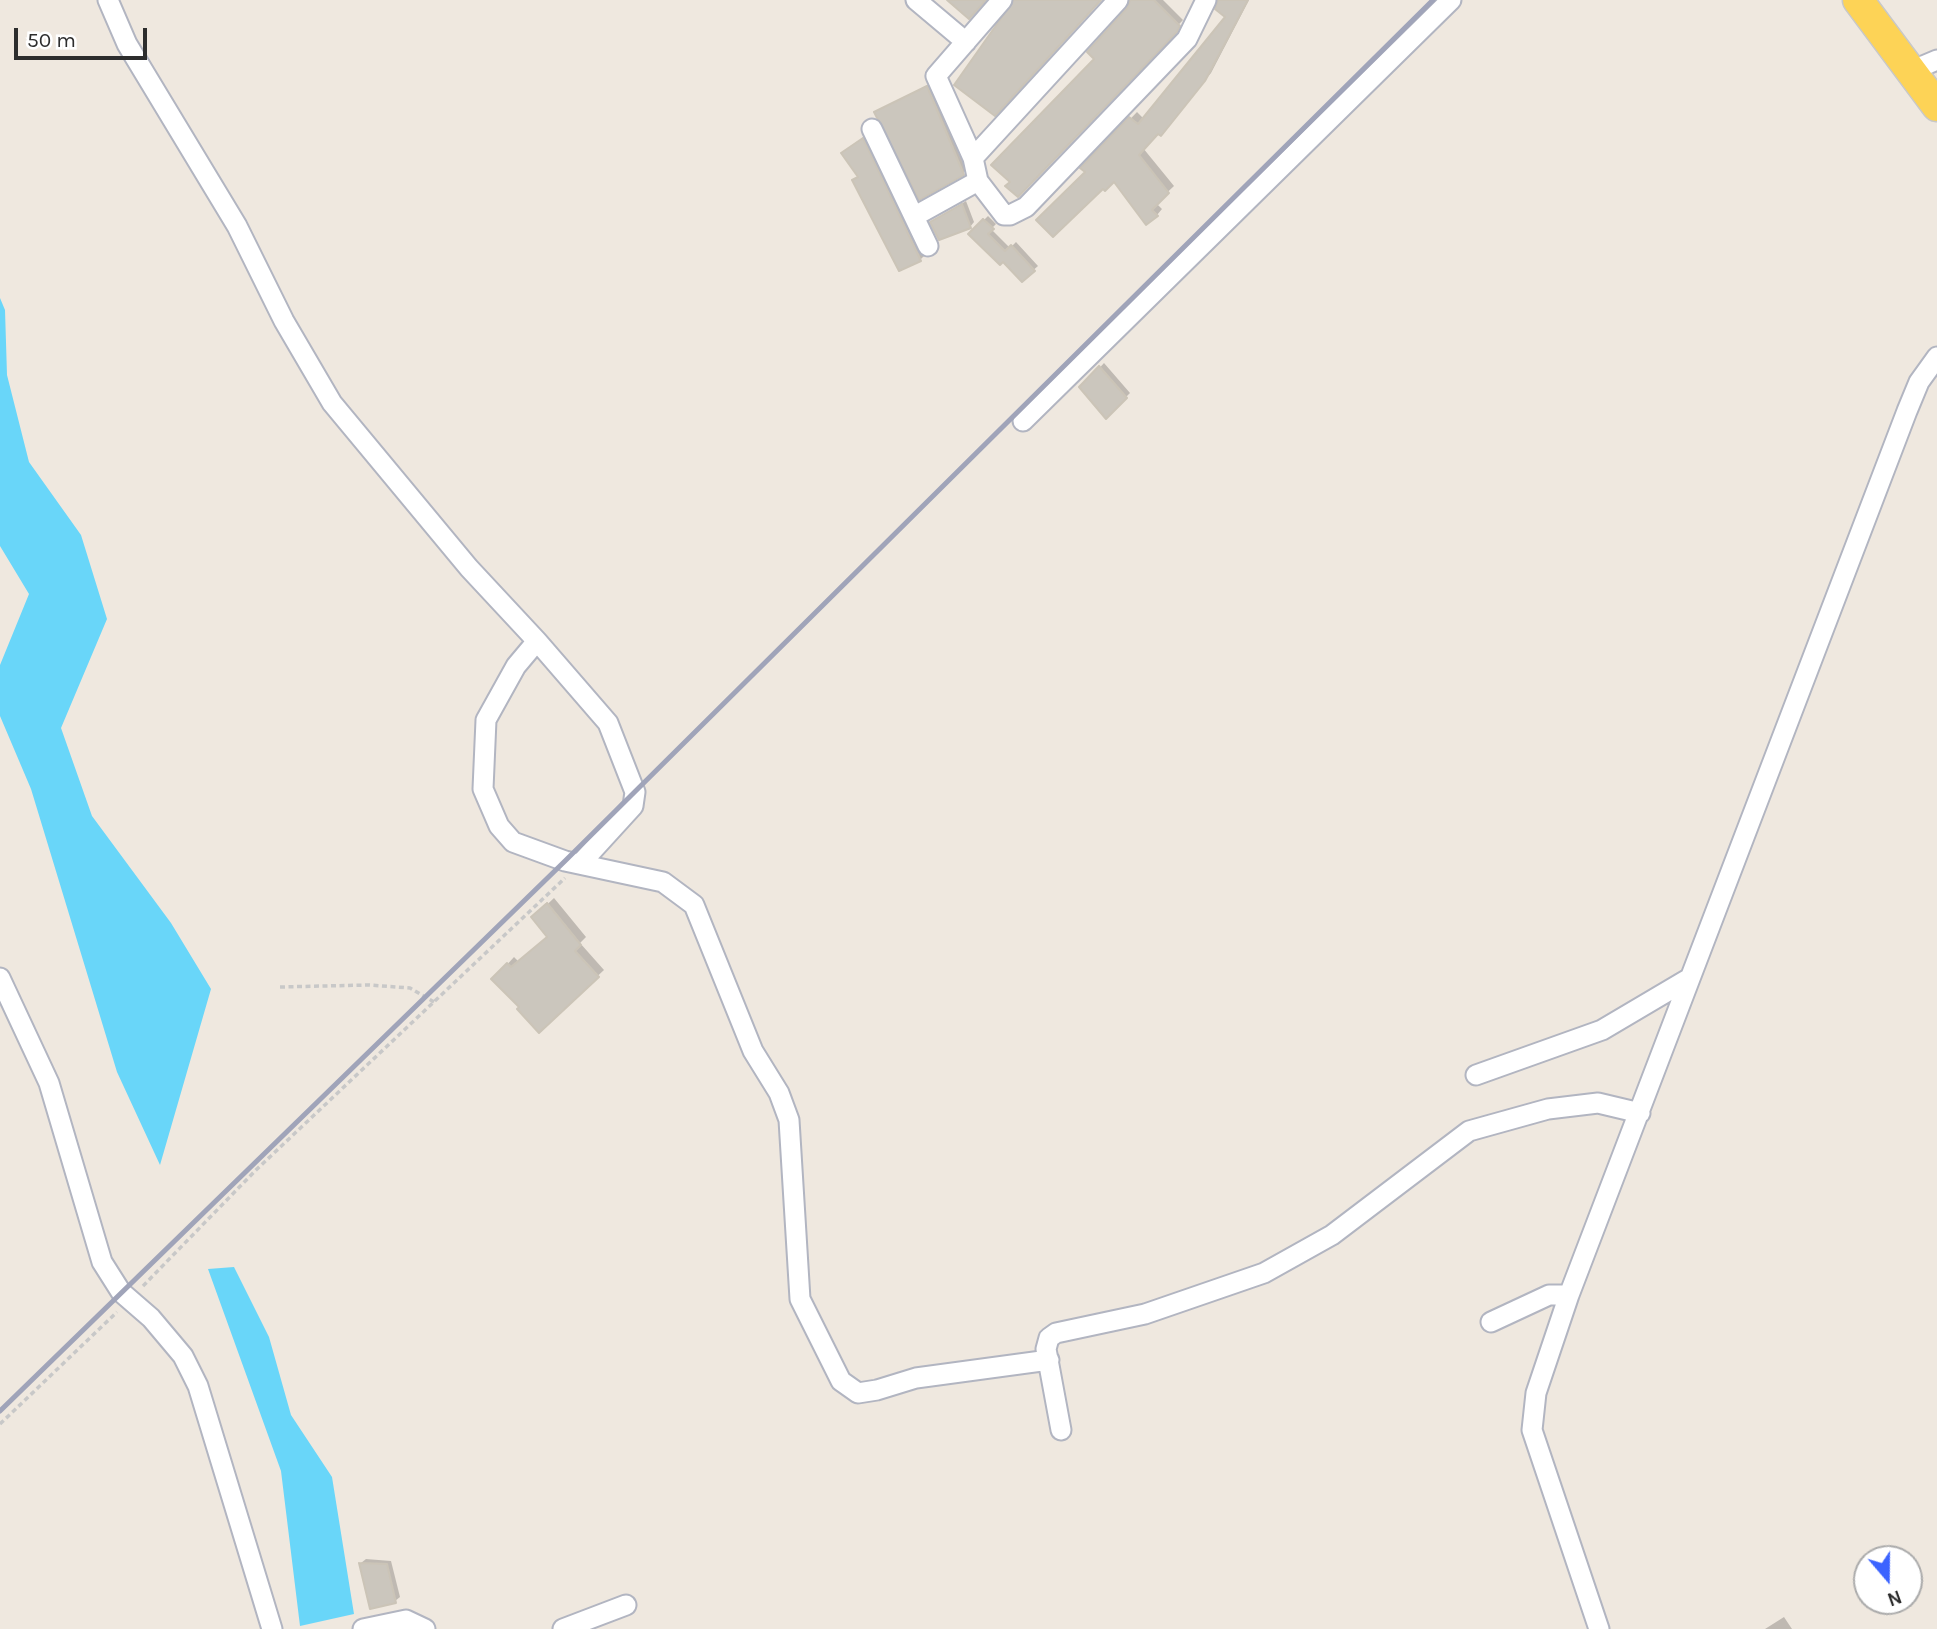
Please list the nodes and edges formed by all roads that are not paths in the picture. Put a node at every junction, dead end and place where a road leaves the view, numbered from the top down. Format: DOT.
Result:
graph roads {
  1 [pos="108,0"];
  2 [pos="916,0"];
  3 [pos="1002,0"];
  4 [pos="1118,0"];
  5 [pos="1206,0"];
  6 [pos="1451,0"];
  7 [pos="1858,0"];
  8 [pos="966,42"];
  9 [pos="1924,65"];
  10 [pos="1937,106"];
  11 [pos="872,129"];
  12 [pos="973,158"];
  13 [pos="978,181"];
  14 [pos="915,216"];
  15 [pos="928,246"];
  16 [pos="1937,356"];
  17 [pos="1023,421"];
  18 [pos="537,641"];
  19 [pos="581,863"];
  20 [pos="0,978"];
  21 [pos="1690,978"];
  22 [pos="1476,1075"];
  23 [pos="1640,1113"];
  24 [pos="1569,1295"];
  25 [pos="1491,1322"];
  26 [pos="1049,1360"];
  27 [pos="1060,1430"];
  28 [pos="626,1605"];
  29 [pos="272,1629"];
  30 [pos="363,1629"];
  31 [pos="425,1629"];
  32 [pos="563,1629"];
  33 [pos="1599,1629"];
  1 -- 18 [label="street"];
  2 -- 8 [label="street"];
  3 -- 8 [label="street"];
  4 -- 12 [label="street"];
  5 -- 13 [label="street"];
  6 -- 17 [label="street"];
  7 -- 9 [label="main road"];
  8 -- 12 [label="street"];
  9 -- 10 [label="main road"];
  11 -- 14 [label="street"];
  12 -- 13 [label="street"];
  13 -- 14 [label="street"];
  14 -- 15 [label="street"];
  16 -- 21 [label="street"];
  18 -- 19 [label="street"];
  18 -- 19 [label="street"];
  19 -- 26 [label="street"];
  20 -- 29 [label="street"];
  21 -- 22 [label="street"];
  21 -- 23 [label="street"];
  23 -- 24 [label="street"];
  23 -- 26 [label="street"];
  24 -- 25 [label="street"];
  24 -- 33 [label="street"];
  26 -- 27 [label="street"];
  28 -- 32 [label="street"];
  30 -- 31 [label="street"];
}
